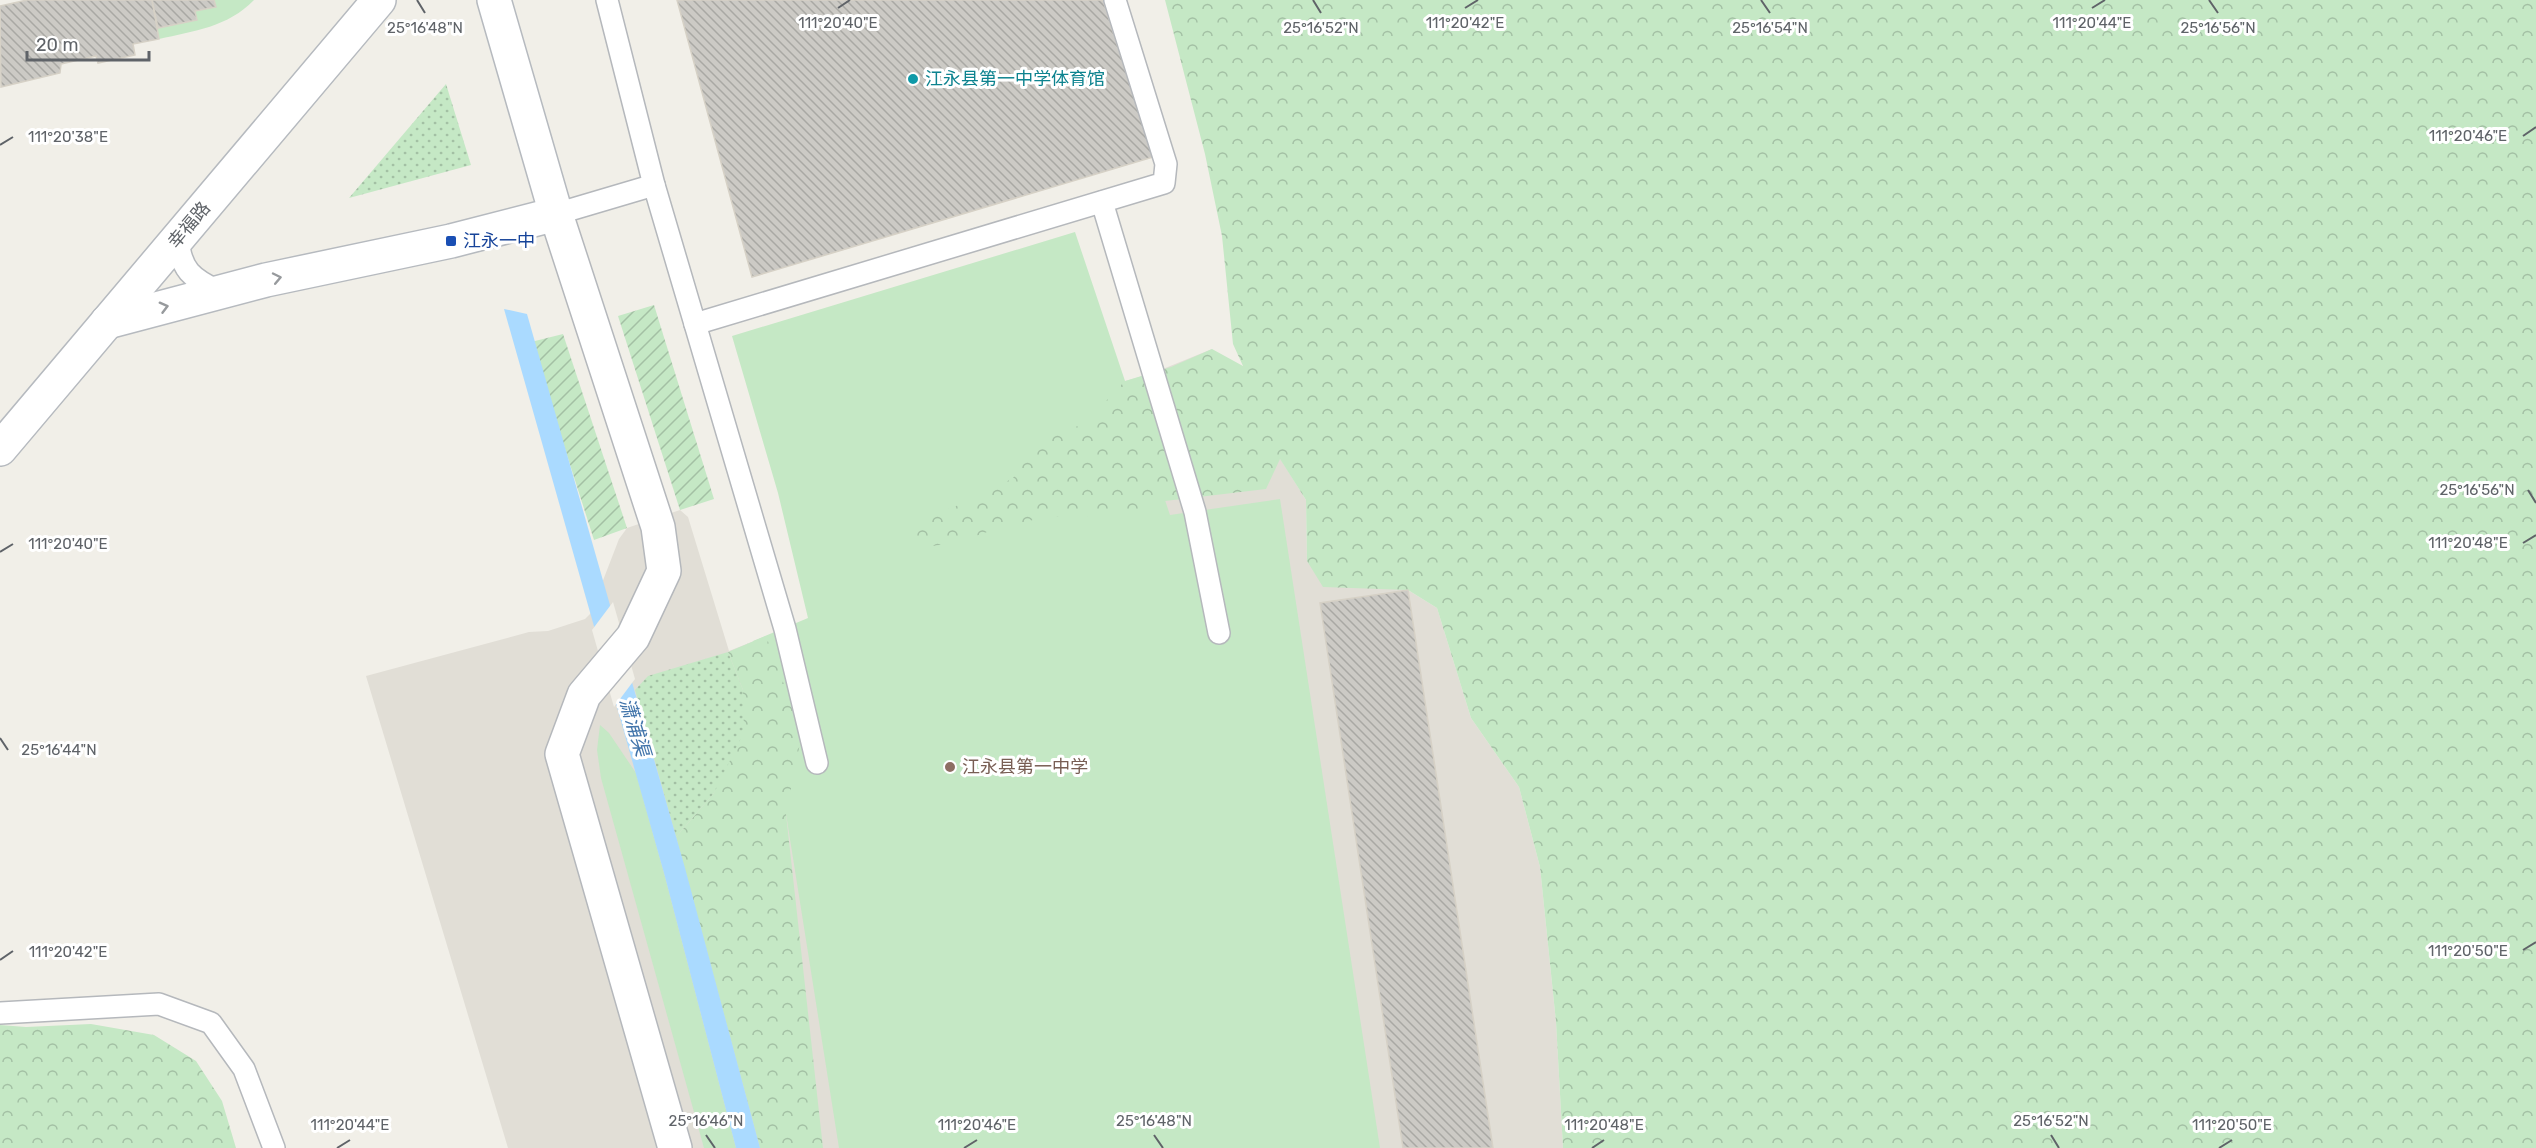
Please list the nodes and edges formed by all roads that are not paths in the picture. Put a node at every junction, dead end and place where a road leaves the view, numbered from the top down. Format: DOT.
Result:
graph roads {
  1 [pos="379,0"];
  2 [pos="494,0"];
  3 [pos="607,0"];
  4 [pos="1115,0"];
  5 [pos="654,185"];
  6 [pos="1102,202"];
  7 [pos="556,214"];
  8 [pos="178,237"];
  9 [pos="220,292"];
  10 [pos="107,322"];
  11 [pos="695,324"];
  12 [pos="0,449"];
  13 [pos="1219,633"];
  14 [pos="817,762"];
  15 [pos="0,1012"];
  16 [pos="274,1148"];
  17 [pos="675,1148"];
  1 -- 8 [label="main road, 幸福路"];
  2 -- 7 [label="main road"];
  3 -- 5 [label="lane"];
  4 -- 6 [label="lane"];
  5 -- 7 [label="lane"];
  5 -- 11 [label="lane"];
  6 -- 11 [label="lane"];
  6 -- 13 [label="lane"];
  9 -- 7 [label="main road, one-way"];
  7 -- 17 [label="main road"];
  8 -- 9 [label="lane"];
  8 -- 10 [label="main road, 幸福路"];
  10 -- 9 [label="main road, one-way"];
  10 -- 12 [label="main road, 幸福路"];
  11 -- 14 [label="lane"];
  15 -- 16 [label="lane"];
}
